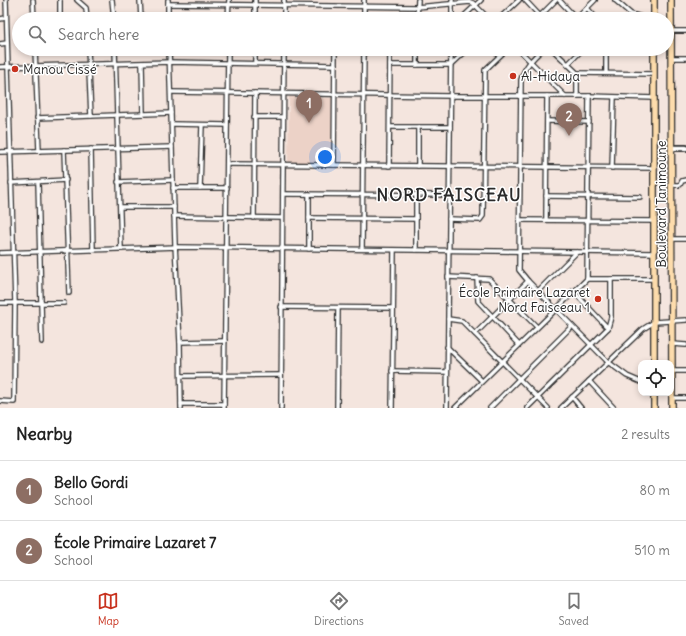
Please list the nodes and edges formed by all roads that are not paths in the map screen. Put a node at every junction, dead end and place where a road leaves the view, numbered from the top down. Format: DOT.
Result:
graph roads {
  1 [pos="6,0"];
  2 [pos="33,0"];
  3 [pos="60,0"];
  4 [pos="77,0"];
  5 [pos="112,0"];
  6 [pos="140,0"];
  7 [pos="337,0"];
  8 [pos="364,0"];
  9 [pos="392,0"];
  10 [pos="418,0"];
  11 [pos="481,0"];
  12 [pos="520,0"];
  13 [pos="524,0"];
  14 [pos="556,0"];
  15 [pos="559,0"];
  16 [pos="595,0"];
  17 [pos="615,0"];
  18 [pos="654,0"];
  19 [pos="672,0"];
  20 [pos="168,2"];
  21 [pos="198,2"];
  22 [pos="229,2"];
  23 [pos="255,2"];
  24 [pos="284,2"];
  25 [pos="452,2"];
  26 [pos="337,5"];
  27 [pos="364,6"];
  28 [pos="392,6"];
  29 [pos="476,6"];
  30 [pos="417,7"];
  31 [pos="587,8"];
  32 [pos="34,12"];
  33 [pos="60,12"];
  34 [pos="86,12"];
  35 [pos="113,12"];
  36 [pos="141,12"];
  37 [pos="228,12"];
  38 [pos="364,12"];
  39 [pos="417,12"];
  40 [pos="469,12"];
  41 [pos="482,12"];
  42 [pos="507,12"];
  43 [pos="535,12"];
  44 [pos="544,12"];
  45 [pos="570,12"];
  46 [pos="583,12"];
  47 [pos="591,12"];
  48 [pos="629,12"];
  49 [pos="654,12"];
  50 [pos="672,12"];
  51 [pos="6,18"];
  52 [pos="0,19"];
  53 [pos="674,31"];
  54 [pos="686,31"];
  55 [pos="7,43"];
  56 [pos="0,44"];
  57 [pos="35,56"];
  58 [pos="88,56"];
  59 [pos="115,56"];
  60 [pos="170,56"];
  61 [pos="228,56"];
  62 [pos="255,56"];
  63 [pos="284,56"];
  64 [pos="335,56"];
  65 [pos="364,56"];
  66 [pos="390,56"];
  67 [pos="417,56"];
  68 [pos="451,56"];
  69 [pos="461,56"];
  70 [pos="500,56"];
  71 [pos="525,56"];
  72 [pos="535,56"];
  73 [pos="559,56"];
  74 [pos="576,56"];
  75 [pos="606,56"];
  76 [pos="654,56"];
  77 [pos="672,58"];
  78 [pos="686,58"];
  79 [pos="530,61"];
  80 [pos="170,62"];
  81 [pos="228,62"];
  82 [pos="142,63"];
  83 [pos="255,63"];
  84 [pos="89,64"];
  85 [pos="115,64"];
  86 [pos="284,64"];
  87 [pos="335,65"];
  88 [pos="390,65"];
  89 [pos="416,65"];
  90 [pos="451,65"];
  91 [pos="567,65"];
  92 [pos="36,66"];
  93 [pos="8,67"];
  94 [pos="0,68"];
  95 [pos="577,73"];
  96 [pos="606,73"];
  97 [pos="654,74"];
  98 [pos="171,92"];
  99 [pos="228,93"];
  100 [pos="255,93"];
  101 [pos="283,94"];
  102 [pos="334,94"];
  103 [pos="363,94"];
  104 [pos="390,95"];
  105 [pos="484,95"];
  106 [pos="451,96"];
  107 [pos="520,96"];
  108 [pos="547,96"];
  109 [pos="565,96"];
  110 [pos="577,96"];
  111 [pos="589,96"];
  112 [pos="614,97"];
  113 [pos="654,98"];
  114 [pos="171,113"];
  115 [pos="144,114"];
  116 [pos="116,115"];
  117 [pos="91,116"];
  118 [pos="254,117"];
  119 [pos="283,117"];
  120 [pos="37,118"];
  121 [pos="547,121"];
  122 [pos="589,122"];
  123 [pos="172,124"];
  124 [pos="202,125"];
  125 [pos="227,125"];
  126 [pos="390,127"];
  127 [pos="418,127"];
  128 [pos="450,127"];
  129 [pos="172,147"];
  130 [pos="117,148"];
  131 [pos="672,148"];
  132 [pos="686,148"];
  133 [pos="91,149"];
  134 [pos="64,150"];
  135 [pos="39,151"];
  136 [pos="0,152"];
  137 [pos="10,152"];
  138 [pos="227,164"];
  139 [pos="254,164"];
  140 [pos="283,164"];
  141 [pos="334,165"];
  142 [pos="363,166"];
  143 [pos="389,166"];
  144 [pos="418,166"];
  145 [pos="450,166"];
  146 [pos="484,166"];
  147 [pos="520,167"];
  148 [pos="546,167"];
  149 [pos="588,167"];
  150 [pos="612,168"];
  151 [pos="654,168"];
  152 [pos="66,180"];
  153 [pos="173,180"];
  154 [pos="686,180"];
  155 [pos="38,182"];
  156 [pos="118,182"];
  157 [pos="11,183"];
  158 [pos="672,185"];
  159 [pos="173,188"];
  160 [pos="200,188"];
  161 [pos="227,188"];
  162 [pos="282,194"];
  163 [pos="309,194"];
  164 [pos="362,194"];
  165 [pos="416,195"];
  166 [pos="449,195"];
  167 [pos="546,196"];
  168 [pos="588,197"];
  169 [pos="640,197"];
  170 [pos="174,206"];
  171 [pos="120,207"];
  172 [pos="174,216"];
  173 [pos="226,217"];
  174 [pos="254,218"];
  175 [pos="282,218"];
  176 [pos="309,218"];
  177 [pos="362,219"];
  178 [pos="416,219"];
  179 [pos="449,220"];
  180 [pos="519,220"];
  181 [pos="546,220"];
  182 [pos="588,221"];
  183 [pos="654,221"];
  184 [pos="672,239"];
  185 [pos="686,240"];
  186 [pos="175,247"];
  187 [pos="226,248"];
  188 [pos="282,248"];
  189 [pos="121,249"];
  190 [pos="309,249"];
  191 [pos="362,249"];
  192 [pos="93,250"];
  193 [pos="394,250"];
  194 [pos="416,250"];
  195 [pos="448,250"];
  196 [pos="68,251"];
  197 [pos="519,251"];
  198 [pos="13,252"];
  199 [pos="40,252"];
  200 [pos="577,252"];
  201 [pos="588,252"];
  202 [pos="0,253"];
  203 [pos="654,253"];
  204 [pos="448,277"];
  205 [pos="478,278"];
  206 [pos="587,279"];
  207 [pos="611,279"];
  208 [pos="654,279"];
  209 [pos="528,281"];
  210 [pos="574,291"];
  211 [pos="538,292"];
  212 [pos="69,293"];
  213 [pos="509,300"];
  214 [pos="0,303"];
  215 [pos="15,303"];
  216 [pos="41,303"];
  217 [pos="64,303"];
  218 [pos="282,307"];
  219 [pos="338,308"];
  220 [pos="393,308"];
  221 [pos="556,309"];
  222 [pos="492,317"];
  223 [pos="448,319"];
  224 [pos="686,320"];
  225 [pos="672,321"];
  226 [pos="654,322"];
  227 [pos="572,326"];
  228 [pos="537,327"];
  229 [pos="608,328"];
  230 [pos="474,334"];
  231 [pos="225,341"];
  232 [pos="42,342"];
  233 [pos="180,342"];
  234 [pos="672,344"];
  235 [pos="686,344"];
  236 [pos="520,345"];
  237 [pos="591,345"];
  238 [pos="447,347"];
  239 [pos="654,360"];
  240 [pos="672,360"];
  241 [pos="502,361"];
  242 [pos="608,362"];
  243 [pos="392,371"];
  244 [pos="674,371"];
  245 [pos="686,371"];
  246 [pos="447,372"];
  247 [pos="281,375"];
  248 [pos="180,376"];
  249 [pos="225,376"];
  250 [pos="519,378"];
  251 [pos="482,381"];
  252 [pos="589,381"];
  253 [pos="638,381"];
  254 [pos="654,396"];
  255 [pos="572,397"];
  256 [pos="537,398"];
  257 [pos="672,398"];
  258 [pos="686,398"];
  259 [pos="0,401"];
  260 [pos="181,406"];
  261 [pos="199,406"];
  262 [pos="224,406"];
  263 [pos="281,408"];
  264 [pos="337,408"];
  265 [pos="392,408"];
  266 [pos="446,408"];
  267 [pos="455,408"];
  268 [pos="490,408"];
  269 [pos="527,408"];
  270 [pos="548,408"];
  271 [pos="561,408"];
  272 [pos="581,408"];
  273 [pos="614,408"];
  274 [pos="654,408"];
  275 [pos="672,408"];
  1 -- 51 [label="street"];
  2 -- 32 [label="street"];
  3 -- 33 [label="street"];
  4 -- 34 [label="street"];
  5 -- 35 [label="street"];
  6 -- 36 [label="street"];
  7 -- 26 [label="street"];
  8 -- 27 [label="street"];
  9 -- 28 [label="street"];
  10 -- 30 [label="street"];
  11 -- 29 [label="street"];
  12 -- 42 [label="street"];
  13 -- 43 [label="street"];
  14 -- 44 [label="street"];
  15 -- 45 [label="street"];
  16 -- 31 [label="street"];
  17 -- 48 [label="street"];
  18 -- 49 [label="main road"];
  19 -- 50 [label="main road, Boulevard Tanimoune"];
  20 -- 21 [label="street"];
  21 -- 22 [label="street"];
  22 -- 23 [label="street"];
  22 -- 37 [label="street"];
  23 -- 24 [label="street"];
  24 -- 26 [label="street"];
  25 -- 29 [label="street"];
  25 -- 30 [label="street"];
  26 -- 27 [label="street"];
  27 -- 28 [label="street"];
  27 -- 38 [label="street"];
  28 -- 30 [label="street"];
  29 -- 40 [label="street"];
  29 -- 41 [label="street"];
  30 -- 39 [label="street"];
  31 -- 46 [label="street"];
  31 -- 47 [label="street"];
  51 -- 52 [label="street"];
  51 -- 55 [label="street"];
  53 -- 54 [label="street"];
  55 -- 56 [label="street"];
  55 -- 93 [label="street"];
  57 -- 92 [label="street"];
  58 -- 84 [label="street"];
  59 -- 85 [label="street"];
  60 -- 80 [label="street"];
  61 -- 81 [label="street"];
  62 -- 83 [label="street"];
  63 -- 86 [label="street"];
  64 -- 87 [label="street"];
  65 -- 103 [label="street"];
  66 -- 88 [label="street"];
  67 -- 89 [label="street"];
  68 -- 90 [label="street"];
  69 -- 90 [label="street"];
  70 -- 105 [label="street"];
  71 -- 79 [label="street"];
  72 -- 79 [label="street"];
  73 -- 91 [label="street"];
  74 -- 91 [label="street"];
  75 -- 96 [label="street"];
  76 -- 97 [label="main road, Boulevard Tanimoune"];
  77 -- 78 [label="street"];
  77 -- 131 [label="main road, Boulevard Tanimoune"];
  79 -- 107 [label="street"];
  79 -- 109 [label="street"];
  80 -- 81 [label="street"];
  80 -- 82 [label="street"];
  80 -- 98 [label="street"];
  81 -- 83 [label="street"];
  81 -- 99 [label="street"];
  82 -- 85 [label="street"];
  82 -- 115 [label="street"];
  83 -- 86 [label="street"];
  84 -- 85 [label="street"];
  84 -- 92 [label="street"];
  84 -- 117 [label="street"];
  85 -- 116 [label="street"];
  86 -- 87 [label="street"];
  86 -- 101 [label="street"];
  87 -- 102 [label="street"];
  88 -- 89 [label="street"];
  88 -- 104 [label="street"];
  89 -- 90 [label="street"];
  90 -- 106 [label="street"];
  91 -- 95 [label="street"];
  92 -- 93 [label="street"];
  92 -- 120 [label="street"];
  93 -- 94 [label="street"];
  93 -- 137 [label="street"];
  95 -- 96 [label="street"];
  95 -- 110 [label="street"];
  96 -- 97 [label="street"];
  97 -- 113 [label="main road, Boulevard Tanimoune"];
  98 -- 99 [label="street"];
  98 -- 114 [label="street"];
  99 -- 100 [label="street"];
  99 -- 125 [label="street"];
  100 -- 101 [label="street"];
  100 -- 118 [label="street"];
  101 -- 102 [label="street"];
  101 -- 119 [label="street"];
  102 -- 103 [label="street"];
  102 -- 141 [label="street"];
  103 -- 104 [label="street"];
  103 -- 142 [label="street"];
  104 -- 106 [label="street"];
  104 -- 126 [label="street"];
  105 -- 106 [label="street"];
  105 -- 107 [label="street"];
  105 -- 146 [label="street"];
  106 -- 128 [label="street"];
  107 -- 108 [label="street"];
  107 -- 147 [label="street"];
  108 -- 109 [label="street"];
  108 -- 121 [label="street"];
  109 -- 110 [label="street"];
  110 -- 111 [label="street"];
  111 -- 112 [label="street"];
  111 -- 122 [label="street"];
  112 -- 113 [label="street"];
  112 -- 150 [label="street"];
  113 -- 151 [label="main road, Boulevard Tanimoune"];
  114 -- 115 [label="street"];
  114 -- 123 [label="street"];
  115 -- 116 [label="street"];
  116 -- 117 [label="street"];
  116 -- 130 [label="street"];
  117 -- 120 [label="street"];
  118 -- 119 [label="street"];
  118 -- 139 [label="street"];
  119 -- 140 [label="street"];
  120 -- 135 [label="street"];
  121 -- 122 [label="street"];
  121 -- 148 [label="street"];
  122 -- 149 [label="street"];
  123 -- 124 [label="street"];
  123 -- 129 [label="street"];
  124 -- 125 [label="street"];
  124 -- 160 [label="street"];
  125 -- 138 [label="street"];
  126 -- 127 [label="street"];
  126 -- 143 [label="street"];
  127 -- 128 [label="street"];
  127 -- 144 [label="street"];
  128 -- 145 [label="street"];
  129 -- 130 [label="street"];
  129 -- 153 [label="street"];
  130 -- 133 [label="street"];
  130 -- 156 [label="street"];
  131 -- 132 [label="street"];
  131 -- 158 [label="main road, Boulevard Tanimoune"];
  133 -- 134 [label="street"];
  133 -- 192 [label="street"];
  134 -- 135 [label="street"];
  134 -- 152 [label="street"];
  135 -- 137 [label="street"];
  136 -- 137 [label="street"];
  137 -- 157 [label="street"];
  138 -- 139 [label="street"];
  138 -- 161 [label="street"];
  139 -- 140 [label="street"];
  139 -- 174 [label="street"];
  140 -- 141 [label="street"];
  140 -- 162 [label="street"];
  141 -- 142 [label="street"];
  142 -- 143 [label="street"];
  142 -- 164 [label="street"];
  143 -- 144 [label="street"];
  144 -- 145 [label="street"];
  145 -- 146 [label="street"];
  145 -- 166 [label="street"];
  146 -- 147 [label="street"];
  146 -- 179 [label="street"];
  147 -- 148 [label="street"];
  147 -- 180 [label="street"];
  148 -- 149 [label="street"];
  148 -- 167 [label="street"];
  149 -- 150 [label="street"];
  149 -- 168 [label="street"];
  150 -- 151 [label="street"];
  151 -- 183 [label="main road, Boulevard Tanimoune"];
  152 -- 155 [label="street"];
  152 -- 196 [label="street"];
  153 -- 156 [label="street"];
  153 -- 159 [label="street"];
  154 -- 158 [label="street"];
  155 -- 157 [label="street"];
  155 -- 199 [label="street"];
  156 -- 171 [label="street"];
  157 -- 198 [label="street"];
  158 -- 184 [label="main road, Boulevard Tanimoune"];
  159 -- 160 [label="street"];
  159 -- 170 [label="street"];
  160 -- 161 [label="street"];
  161 -- 173 [label="street"];
  162 -- 163 [label="street"];
  162 -- 175 [label="street"];
  163 -- 164 [label="street"];
  163 -- 176 [label="street"];
  164 -- 165 [label="street"];
  164 -- 177 [label="street"];
  165 -- 166 [label="street"];
  165 -- 178 [label="street"];
  166 -- 179 [label="street"];
  167 -- 168 [label="street"];
  167 -- 181 [label="street"];
  168 -- 169 [label="street"];
  168 -- 182 [label="street"];
  170 -- 171 [label="street"];
  170 -- 172 [label="street"];
  171 -- 189 [label="street"];
  172 -- 173 [label="street"];
  172 -- 186 [label="street"];
  173 -- 174 [label="street"];
  173 -- 187 [label="street"];
  174 -- 175 [label="street"];
  175 -- 188 [label="street"];
  176 -- 177 [label="street"];
  176 -- 190 [label="street"];
  177 -- 178 [label="street"];
  177 -- 191 [label="street"];
  178 -- 194 [label="street"];
  179 -- 195 [label="street"];
  180 -- 181 [label="street"];
  180 -- 197 [label="street"];
  181 -- 182 [label="street"];
  182 -- 183 [label="street"];
  182 -- 201 [label="street"];
  183 -- 203 [label="main road, Boulevard Tanimoune"];
  184 -- 185 [label="street"];
  184 -- 225 [label="main road, Boulevard Tanimoune"];
  186 -- 187 [label="street"];
  186 -- 189 [label="street"];
  186 -- 233 [label="street"];
  187 -- 188 [label="street"];
  187 -- 231 [label="street"];
  188 -- 190 [label="street"];
  188 -- 218 [label="street"];
  189 -- 192 [label="street"];
  190 -- 191 [label="street"];
  191 -- 193 [label="street"];
  192 -- 196 [label="street"];
  193 -- 194 [label="street"];
  193 -- 220 [label="street"];
  194 -- 195 [label="street"];
  195 -- 197 [label="street"];
  195 -- 204 [label="street"];
  196 -- 199 [label="street"];
  196 -- 212 [label="street"];
  197 -- 200 [label="street"];
  197 -- 209 [label="street"];
  198 -- 199 [label="street"];
  198 -- 202 [label="street"];
  198 -- 215 [label="street"];
  199 -- 216 [label="street"];
  200 -- 201 [label="street"];
  200 -- 211 [label="street"];
  201 -- 203 [label="street"];
  201 -- 206 [label="street"];
  203 -- 208 [label="main road, Boulevard Tanimoune"];
  204 -- 205 [label="street"];
  204 -- 223 [label="street"];
  205 -- 213 [label="street"];
  205 -- 222 [label="street"];
  206 -- 207 [label="street"];
  206 -- 210 [label="street"];
  207 -- 208 [label="street"];
  207 -- 229 [label="street"];
  208 -- 226 [label="main road, Boulevard Tanimoune"];
  209 -- 211 [label="street"];
  209 -- 213 [label="street"];
  210 -- 221 [label="street"];
  210 -- 229 [label="street"];
  211 -- 221 [label="street"];
  213 -- 222 [label="street"];
  213 -- 228 [label="street"];
  214 -- 215 [label="street"];
  215 -- 216 [label="street"];
  215 -- 259 [label="street"];
  216 -- 217 [label="street"];
  216 -- 232 [label="street"];
  218 -- 219 [label="street"];
  218 -- 247 [label="street"];
  219 -- 220 [label="street"];
  219 -- 264 [label="street"];
  220 -- 243 [label="street"];
  221 -- 227 [label="street"];
  221 -- 228 [label="street"];
  222 -- 230 [label="street"];
  222 -- 236 [label="street"];
  223 -- 230 [label="street"];
  223 -- 238 [label="street"];
  224 -- 225 [label="street"];
  225 -- 226 [label="street"];
  225 -- 234 [label="main road, Boulevard Tanimoune"];
  226 -- 239 [label="main road, Boulevard Tanimoune"];
  226 -- 242 [label="street"];
  227 -- 237 [label="street"];
  227 -- 250 [label="street"];
  228 -- 236 [label="street"];
  229 -- 237 [label="street"];
  230 -- 241 [label="street"];
  231 -- 233 [label="street"];
  231 -- 249 [label="street"];
  233 -- 248 [label="street"];
  234 -- 235 [label="street"];
  234 -- 240 [label="main road, Boulevard Tanimoune"];
  236 -- 241 [label="street"];
  237 -- 242 [label="street"];
  237 -- 256 [label="street"];
  238 -- 246 [label="street"];
  238 -- 251 [label="street"];
  241 -- 250 [label="street"];
  241 -- 251 [label="street"];
  242 -- 252 [label="street"];
  242 -- 253 [label="street"];
  243 -- 246 [label="street"];
  243 -- 265 [label="street"];
  244 -- 245 [label="street"];
  246 -- 266 [label="street"];
  247 -- 249 [label="street"];
  247 -- 263 [label="street"];
  248 -- 249 [label="street"];
  248 -- 260 [label="street"];
  249 -- 262 [label="street"];
  250 -- 256 [label="street"];
  250 -- 268 [label="street"];
  251 -- 267 [label="street"];
  252 -- 255 [label="street"];
  252 -- 273 [label="street"];
  254 -- 274 [label="main road"];
  255 -- 271 [label="street"];
  255 -- 272 [label="street"];
  256 -- 269 [label="street"];
  256 -- 270 [label="street"];
  257 -- 258 [label="street"];
  257 -- 275 [label="main road, Boulevard Tanimoune"];
  260 -- 261 [label="street"];
  261 -- 262 [label="street"];
}
